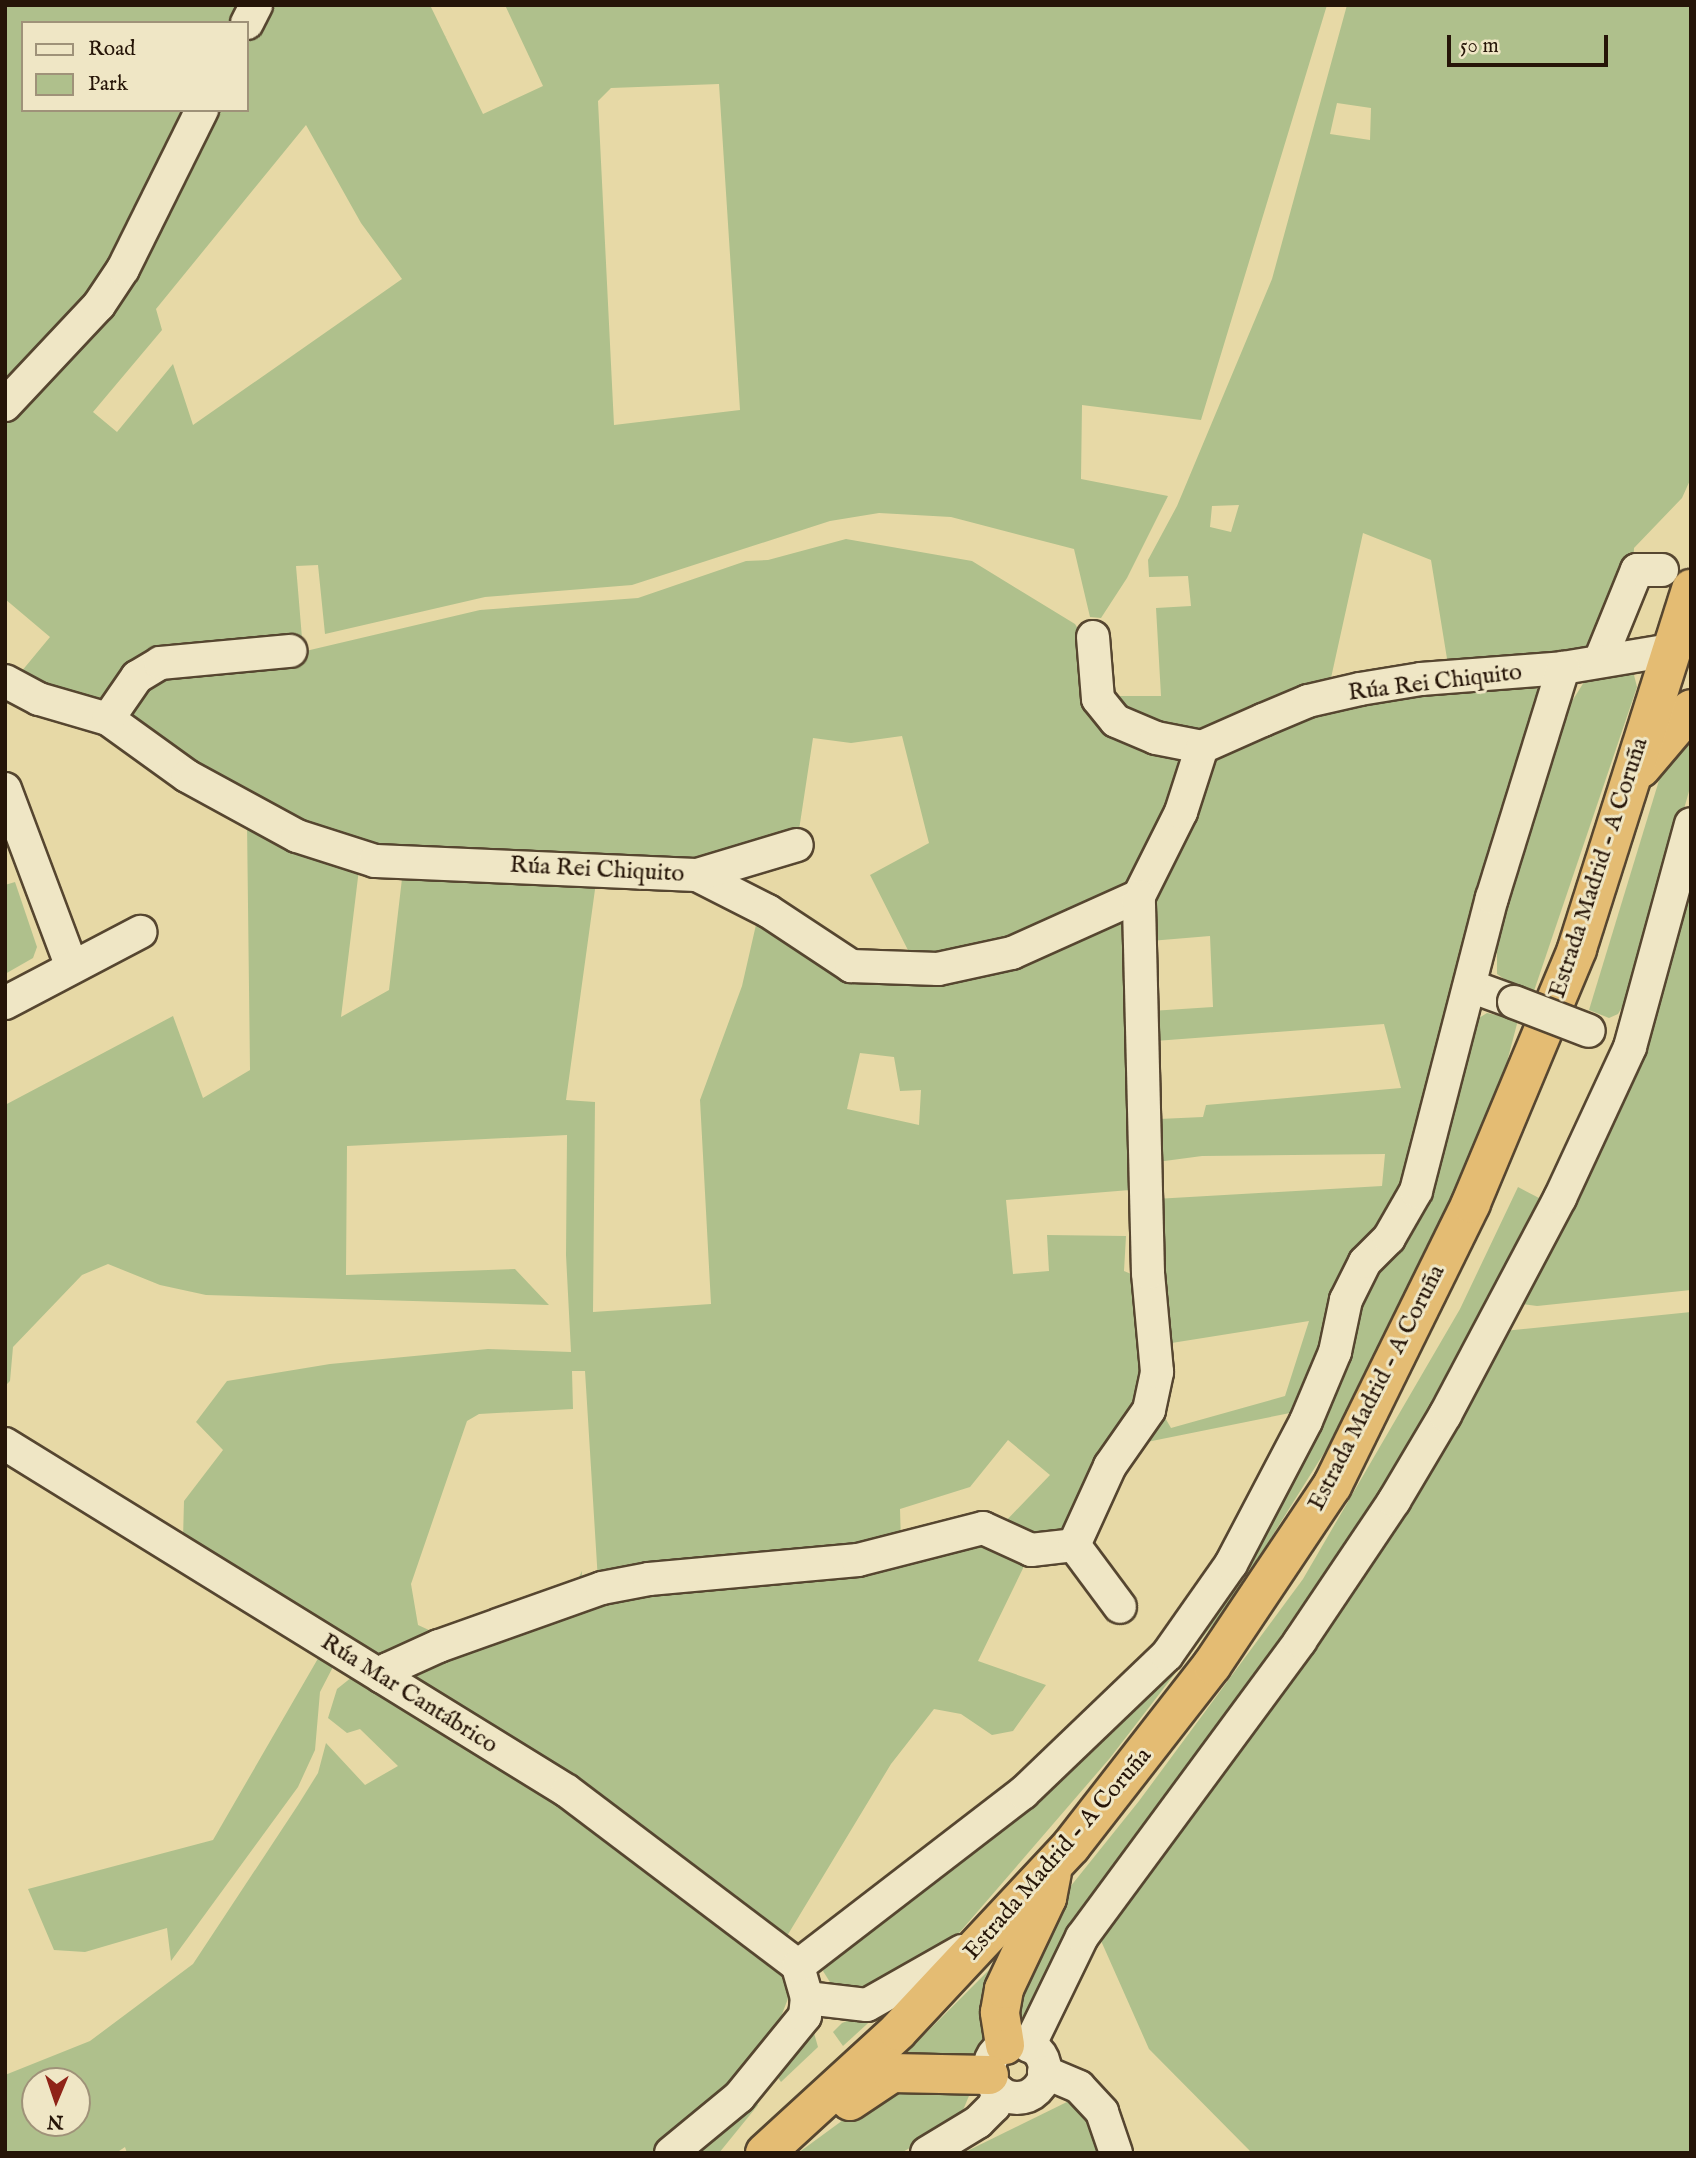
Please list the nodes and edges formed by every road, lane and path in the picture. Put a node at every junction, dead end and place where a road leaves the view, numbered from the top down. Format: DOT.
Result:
graph roads {
  1 [pos="256,5"];
  2 [pos="248,21"];
  3 [pos="201,112"];
  4 [pos="5,405"];
  5 [pos="1682,595"];
  6 [pos="1093,637"];
  7 [pos="1670,650"];
  8 [pos="289,651"];
  9 [pos="1601,658"];
  10 [pos="1563,668"];
  11 [pos="5,681"];
  12 [pos="1691,709"];
  13 [pos="108,719"];
  14 [pos="1202,747"];
  15 [pos="1627,786"];
  16 [pos="5,789"];
  17 [pos="1691,824"];
  18 [pos="797,845"];
  19 [pos="697,875"];
  20 [pos="1139,896"];
  21 [pos="140,932"];
  22 [pos="72,967"];
  23 [pos="1470,986"];
  24 [pos="5,1003"];
  25 [pos="1630,1047"];
  26 [pos="5,1444"];
  27 [pos="1074,1545"];
  28 [pos="1120,1607"];
  29 [pos="382,1676"];
  30 [pos="1054,1863"];
  31 [pos="987,1935"];
  32 [pos="798,1966"];
  33 [pos="807,1998"];
  34 [pos="1013,2066"];
  35 [pos="772,2147"];
  36 [pos="671,2153"];
  37 [pos="927,2153"];
  38 [pos="1116,2153"];
  1 -- 2 [label="street"];
  3 -- 4 [label="street"];
  5 -- 7 [label="highway, Estrada Madrid - A Coruña"];
  5 -- 9 [label="street"];
  6 -- 14 [label="street"];
  7 -- 9 [label="street, Rúa Rei Chiquito"];
  7 -- 15 [label="highway, Estrada Madrid - A Coruña"];
  8 -- 13 [label="street"];
  9 -- 10 [label="street, Rúa Rei Chiquito"];
  10 -- 14 [label="street, Rúa Rei Chiquito"];
  10 -- 23 [label="street"];
  11 -- 13 [label="street, Rúa Rei Chiquito"];
  12 -- 15 [label="highway"];
  13 -- 19 [label="street, Rúa Rei Chiquito"];
  14 -- 20 [label="street"];
  15 -- 30 [label="highway, Estrada Madrid - A Coruña"];
  16 -- 22 [label="street"];
  17 -- 25 [label="street"];
  18 -- 19 [label="street"];
  19 -- 20 [label="street, Rúa Rei Chiquito"];
  20 -- 27 [label="street"];
  21 -- 22 [label="street"];
  22 -- 24 [label="street"];
  23 -- 25 [label="street, bridge"];
  23 -- 32 [label="street"];
  25 -- 34 [label="street"];
  26 -- 29 [label="street, Rúa Mar Cantábrico"];
  27 -- 28 [label="street"];
  27 -- 29 [label="street"];
  29 -- 32 [label="street, Rúa Mar Cantábrico"];
  30 -- 31 [label="highway, Estrada Madrid - A Coruña"];
  30 -- 34 [label="highway"];
  31 -- 33 [label="street"];
  31 -- 35 [label="highway, Estrada Madrid - A Coruña"];
  32 -- 33 [label="street"];
  33 -- 36 [label="street"];
  34 -- 35 [label="highway"];
  34 -- 37 [label="street"];
  34 -- 38 [label="street"];
}
